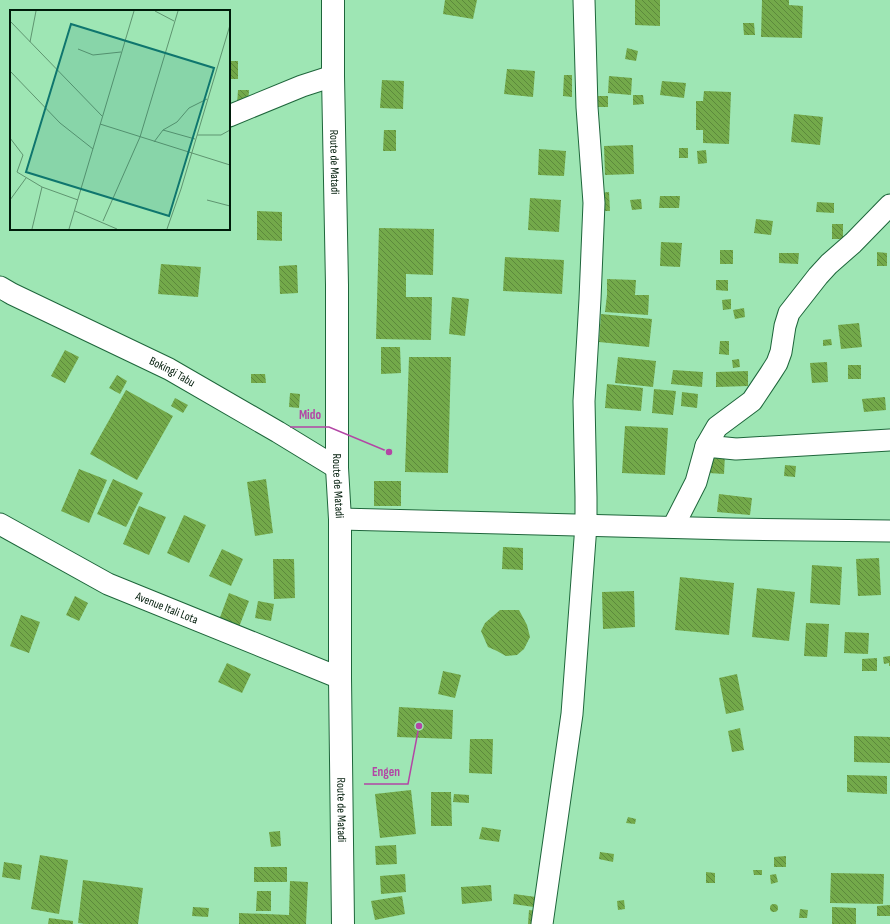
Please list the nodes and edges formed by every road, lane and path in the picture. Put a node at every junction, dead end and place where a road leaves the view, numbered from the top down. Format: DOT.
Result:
graph roads {
  1 [pos="333,0"];
  2 [pos="584,0"];
  3 [pos="332,76"];
  4 [pos="230,116"];
  5 [pos="890,205"];
  6 [pos="0,288"];
  7 [pos="890,440"];
  8 [pos="706,446"];
  9 [pos="337,468"];
  10 [pos="340,519"];
  11 [pos="0,524"];
  12 [pos="586,525"];
  13 [pos="674,527"];
  14 [pos="890,531"];
  15 [pos="340,678"];
  16 [pos="343,924"];
  17 [pos="542,924"];
  1 -- 3 [label="highway, Route de Matadi"];
  2 -- 12 [label="street"];
  3 -- 4 [label="street"];
  3 -- 9 [label="highway, Route de Matadi"];
  5 -- 8 [label="street"];
  6 -- 9 [label="street, Bokingi Tabu"];
  7 -- 8 [label="street"];
  8 -- 13 [label="street"];
  9 -- 10 [label="highway, Route de Matadi"];
  10 -- 12 [label="street"];
  10 -- 15 [label="highway, Route de Matadi"];
  11 -- 15 [label="street, Avenue Itali Lota"];
  12 -- 13 [label="street"];
  12 -- 17 [label="street"];
  13 -- 14 [label="street"];
  15 -- 16 [label="highway, Route de Matadi"];
}
